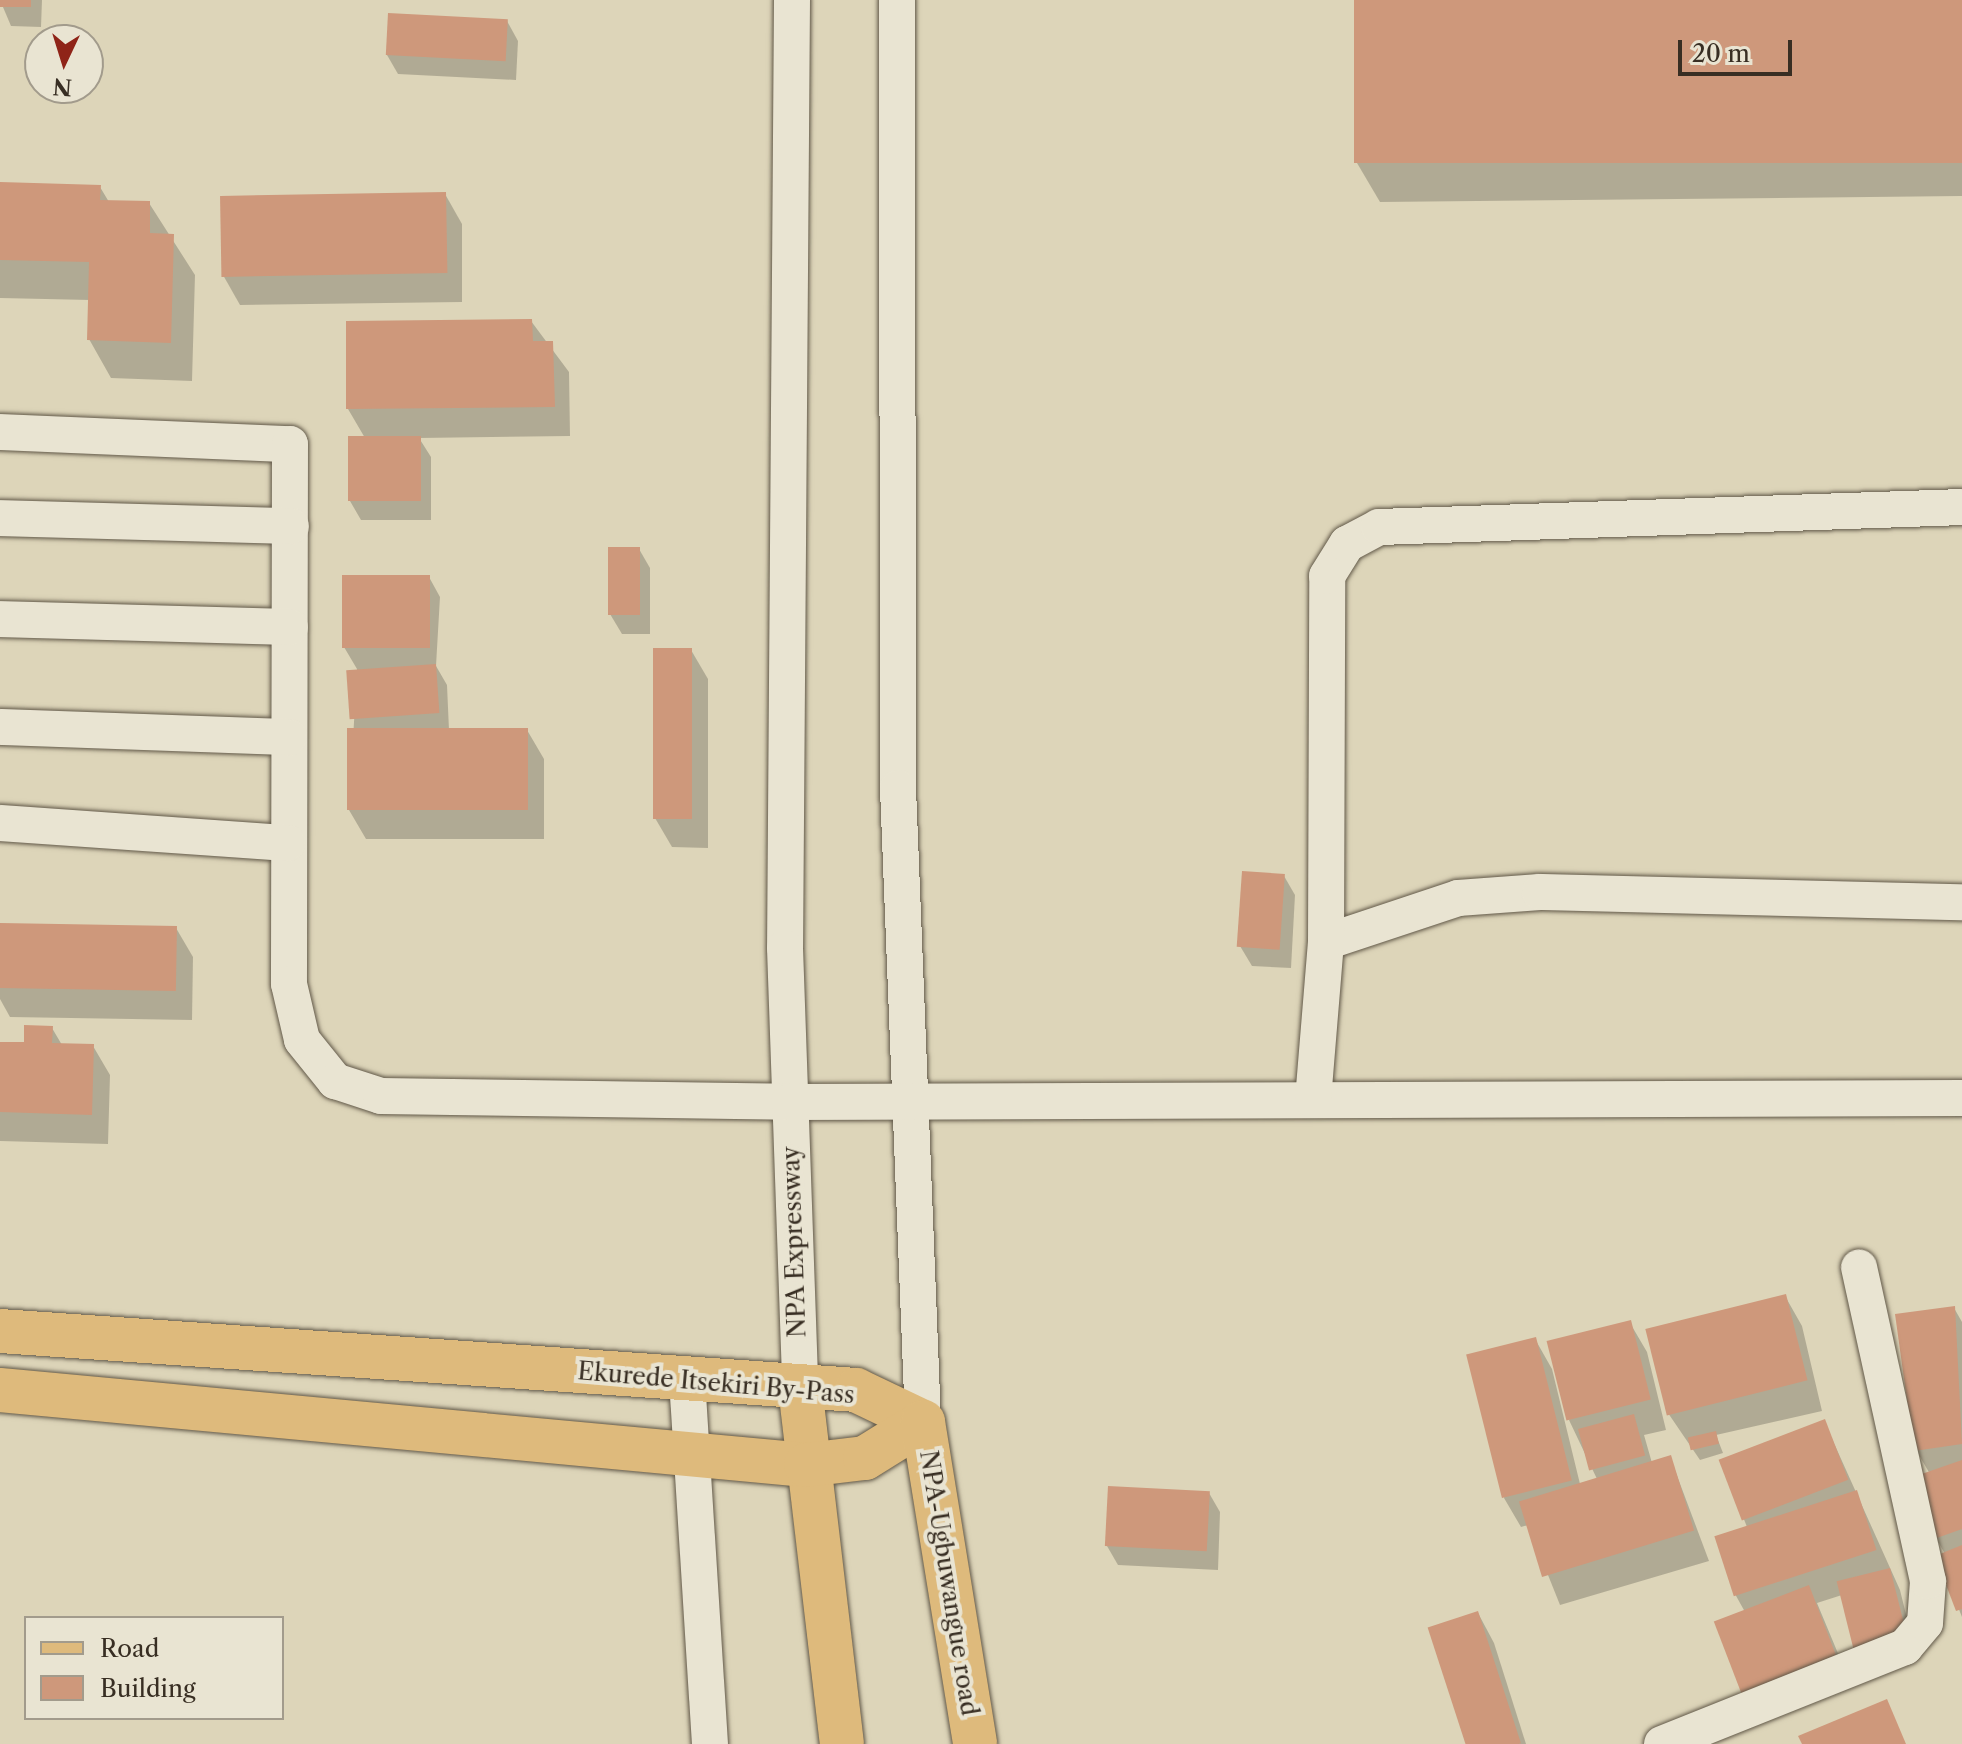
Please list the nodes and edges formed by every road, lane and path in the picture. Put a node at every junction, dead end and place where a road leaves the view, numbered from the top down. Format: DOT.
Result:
graph roads {
  1 [pos="792,0"];
  2 [pos="897,0"];
  3 [pos="0,432"];
  4 [pos="1962,507"];
  5 [pos="0,518"];
  6 [pos="291,526"];
  7 [pos="0,619"];
  8 [pos="290,627"];
  9 [pos="0,727"];
  10 [pos="289,737"];
  11 [pos="0,823"];
  12 [pos="287,843"];
  13 [pos="1962,902"];
  14 [pos="1326,942"];
  15 [pos="1962,1098"];
  16 [pos="1313,1100"];
  17 [pos="907,1101"];
  18 [pos="789,1102"];
  19 [pos="1859,1268"];
  20 [pos="0,1331"];
  21 [pos="687,1379"];
  22 [pos="800,1387"];
  23 [pos="0,1390"];
  24 [pos="923,1422"];
  25 [pos="687,1456"];
  26 [pos="806,1465"];
  27 [pos="710,1744"];
  28 [pos="842,1744"];
  29 [pos="975,1744"];
  30 [pos="1662,1744"];
  1 -- 18 [label="street, NPA Expressway"];
  2 -- 17 [label="street"];
  3 -- 6 [label="street"];
  4 -- 14 [label="street"];
  5 -- 6 [label="street"];
  6 -- 8 [label="street"];
  7 -- 8 [label="street"];
  8 -- 10 [label="street"];
  9 -- 10 [label="street"];
  10 -- 12 [label="street"];
  11 -- 12 [label="street"];
  12 -- 18 [label="street"];
  13 -- 14 [label="street"];
  14 -- 16 [label="street"];
  15 -- 16 [label="street"];
  16 -- 17 [label="street"];
  17 -- 18 [label="street"];
  17 -- 24 [label="street"];
  18 -- 22 [label="street, NPA Expressway"];
  19 -- 30 [label="street"];
  20 -- 21 [label="main road, Ekurede Itsekiri By-Pass"];
  21 -- 22 [label="main road, Ekurede Itsekiri By-Pass"];
  21 -- 25 [label="street"];
  22 -- 24 [label="main road, Ekurede Itsekiri By-Pass"];
  22 -- 26 [label="main road, NPA Expressway"];
  23 -- 25 [label="main road"];
  24 -- 26 [label="main road"];
  24 -- 29 [label="main road, NPA-Ugbuwangue road"];
  25 -- 26 [label="main road"];
  25 -- 27 [label="street"];
  26 -- 28 [label="main road, NPA Expressway"];
}
